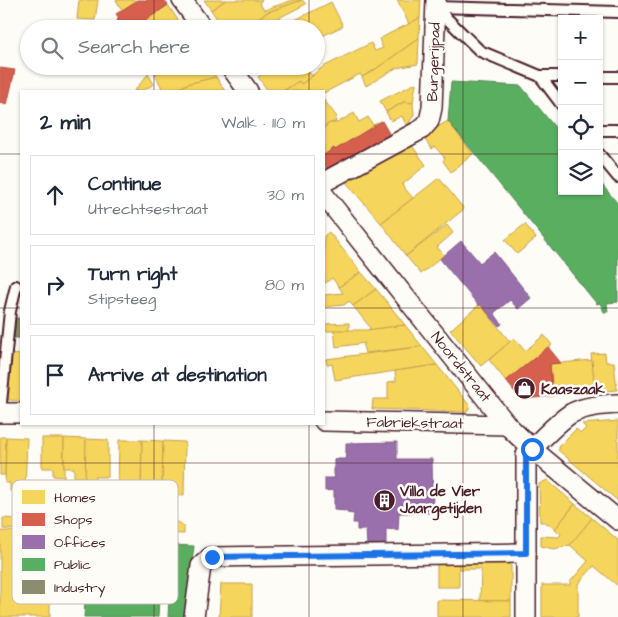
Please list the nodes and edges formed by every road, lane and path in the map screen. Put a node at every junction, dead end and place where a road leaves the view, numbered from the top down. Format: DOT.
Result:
graph roads {
  1 [pos="182,0"];
  2 [pos="436,4"];
  3 [pos="618,12"];
  4 [pos="196,20"];
  5 [pos="236,75"];
  6 [pos="540,76"];
  7 [pos="558,76"];
  8 [pos="603,77"];
  9 [pos="618,77"];
  10 [pos="247,90"];
  11 [pos="558,100"];
  12 [pos="603,130"];
  13 [pos="618,130"];
  14 [pos="603,159"];
  15 [pos="618,178"];
  16 [pos="325,181"];
  17 [pos="325,196"];
  18 [pos="16,286"];
  19 [pos="618,404"];
  20 [pos="0,413"];
  21 [pos="20,413"];
  22 [pos="325,421"];
  23 [pos="507,425"];
  24 [pos="532,449"];
  25 [pos="618,520"];
  26 [pos="526,553"];
  27 [pos="194,617"];
  28 [pos="526,617"];
  1 -- 4 [label="street"];
  2 -- 3 [label="lane"];
  2 -- 6 [label="lane"];
  2 -- 16 [label="street, Burgerijpad"];
  5 -- 10 [label="street"];
  6 -- 7 [label="lane"];
  6 -- 11 [label="lane"];
  8 -- 9 [label="lane"];
  12 -- 13 [label="lane"];
  14 -- 15 [label="lane"];
  17 -- 23 [label="street, Noordstraat"];
  18 -- 20 [label="lane"];
  19 -- 24 [label="street"];
  20 -- 21 [label="street"];
  22 -- 23 [label="street, Fabriekstraat"];
  23 -- 24 [label="street, Noordstraat"];
  24 -- 25 [label="street, Noordstraat"];
  24 -- 26 [label="street"];
  26 -- 27 [label="street"];
  26 -- 28 [label="street"];
}
